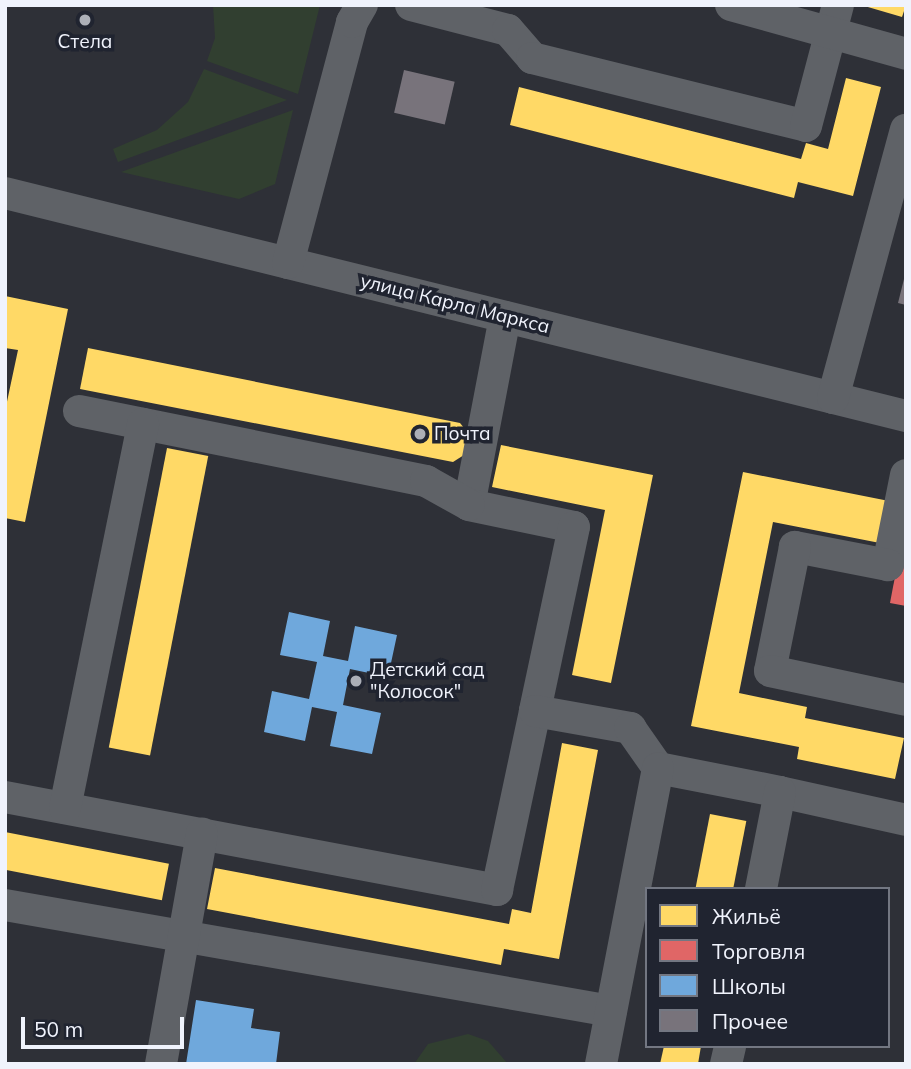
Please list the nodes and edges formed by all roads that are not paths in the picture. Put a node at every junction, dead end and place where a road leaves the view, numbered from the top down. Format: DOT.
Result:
graph roads {
  1 [pos="362,5"];
  2 [pos="411,5"];
  3 [pos="730,5"];
  4 [pos="482,14"];
  5 [pos="834,19"];
  6 [pos="906,54"];
  7 [pos="906,130"];
  8 [pos="5,192"];
  9 [pos="288,263"];
  10 [pos="505,317"];
  11 [pos="833,398"];
  12 [pos="79,411"];
  13 [pos="906,416"];
  14 [pos="142,424"];
  15 [pos="906,475"];
  16 [pos="469,505"];
  17 [pos="906,700"];
  18 [pos="535,711"];
  19 [pos="658,768"];
  20 [pos="780,792"];
  21 [pos="5,797"];
  22 [pos="65,808"];
  23 [pos="906,820"];
  24 [pos="202,834"];
  25 [pos="761,887"];
  26 [pos="5,905"];
  27 [pos="184,936"];
  28 [pos="611,1011"];
  29 [pos="162,1064"];
  30 [pos="601,1064"];
  1 -- 9 [label="street"];
  2 -- 4 [label="street"];
  3 -- 5 [label="street"];
  4 -- 5 [label="street"];
  5 -- 6 [label="street"];
  7 -- 11 [label="street"];
  8 -- 9 [label="street, улица Карла Маркса"];
  9 -- 10 [label="street, улица Карла Маркса"];
  10 -- 11 [label="street, улица Карла Маркса"];
  10 -- 16 [label="street"];
  11 -- 13 [label="street, улица Карла Маркса"];
  12 -- 14 [label="street"];
  14 -- 16 [label="street"];
  14 -- 22 [label="street"];
  15 -- 17 [label="street"];
  16 -- 18 [label="street"];
  18 -- 19 [label="street"];
  18 -- 24 [label="street"];
  19 -- 20 [label="street"];
  19 -- 28 [label="street"];
  20 -- 23 [label="street"];
  20 -- 25 [label="street"];
  21 -- 22 [label="street"];
  22 -- 24 [label="street"];
  24 -- 27 [label="street"];
  26 -- 27 [label="street"];
  27 -- 28 [label="street"];
  27 -- 29 [label="street"];
  28 -- 30 [label="street"];
}
